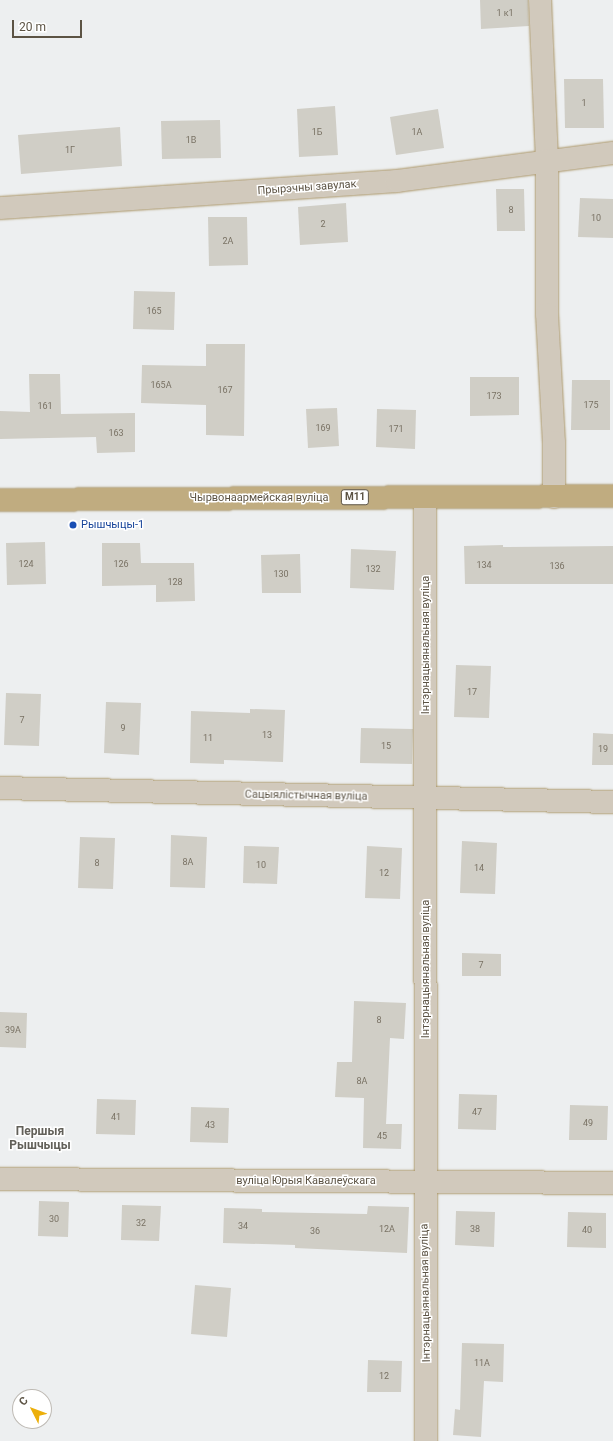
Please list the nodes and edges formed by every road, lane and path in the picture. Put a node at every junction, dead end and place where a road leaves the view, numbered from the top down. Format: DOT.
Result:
graph roads {
  1 [pos="540,0"];
  2 [pos="613,153"];
  3 [pos="547,160"];
  4 [pos="0,208"];
  5 [pos="613,496"];
  6 [pos="425,497"];
  7 [pos="554,497"];
  8 [pos="0,500"];
  9 [pos="0,788"];
  10 [pos="427,799"];
  11 [pos="613,802"];
  12 [pos="0,1179"];
  13 [pos="425,1182"];
  14 [pos="613,1183"];
  15 [pos="426,1441"];
  1 -- 3 [label="street"];
  2 -- 3 [label="street, Прырэчны завулак"];
  3 -- 4 [label="street, Прырэчны завулак"];
  3 -- 7 [label="street"];
  5 -- 7 [label="highway, Чырвонаармейская вуліца / М11"];
  6 -- 7 [label="highway, Чырвонаармейская вуліца / М11"];
  6 -- 8 [label="highway, Чырвонаармейская вуліца / М11"];
  6 -- 10 [label="street, Інтэрнацыянальная вуліца"];
  9 -- 10 [label="street, Сацыялістычная вуліца"];
  10 -- 11 [label="street, Сацыялістычная вуліца"];
  10 -- 13 [label="street, Інтэрнацыянальная вуліца"];
  12 -- 13 [label="street, вуліца Юрыя Кавалеўскага"];
  13 -- 14 [label="street, вуліца Юрыя Кавалеўскага"];
  13 -- 15 [label="street, Інтэрнацыянальная вуліца"];
}
